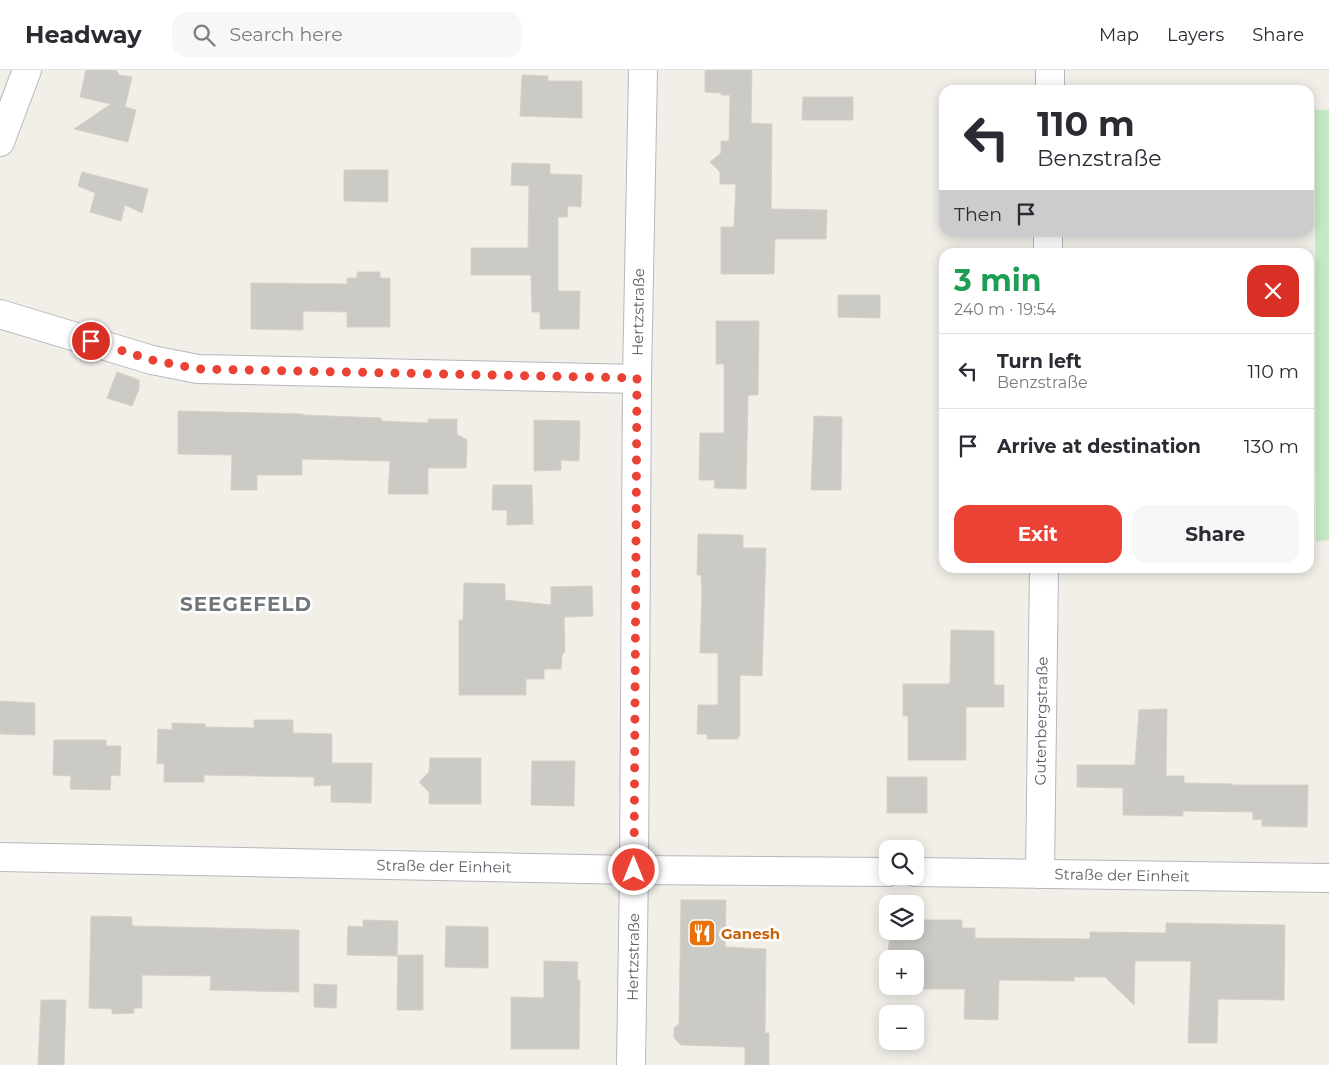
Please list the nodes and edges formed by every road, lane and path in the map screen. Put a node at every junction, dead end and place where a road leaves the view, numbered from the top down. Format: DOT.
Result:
graph roads {
  1 [pos="27,70"];
  2 [pos="643,70"];
  3 [pos="1050,70"];
  4 [pos="1050,85"];
  5 [pos="0,142"];
  6 [pos="0,314"];
  7 [pos="637,378"];
  8 [pos="1044,573"];
  9 [pos="0,857"];
  10 [pos="634,870"];
  11 [pos="879,872"];
  12 [pos="924,872"];
  13 [pos="1040,874"];
  14 [pos="1329,878"];
  15 [pos="631,1065"];
  1 -- 5 [label="street"];
  2 -- 7 [label="street, Hertzstraße"];
  3 -- 4 [label="street"];
  6 -- 7 [label="street"];
  7 -- 10 [label="street, Hertzstraße"];
  8 -- 13 [label="street, Gutenbergstraße"];
  9 -- 10 [label="street, Straße der Einheit"];
  10 -- 11 [label="street, Straße der Einheit"];
  10 -- 15 [label="street, Hertzstraße"];
  12 -- 13 [label="street, Straße der Einheit"];
  13 -- 14 [label="street, Straße der Einheit"];
}
